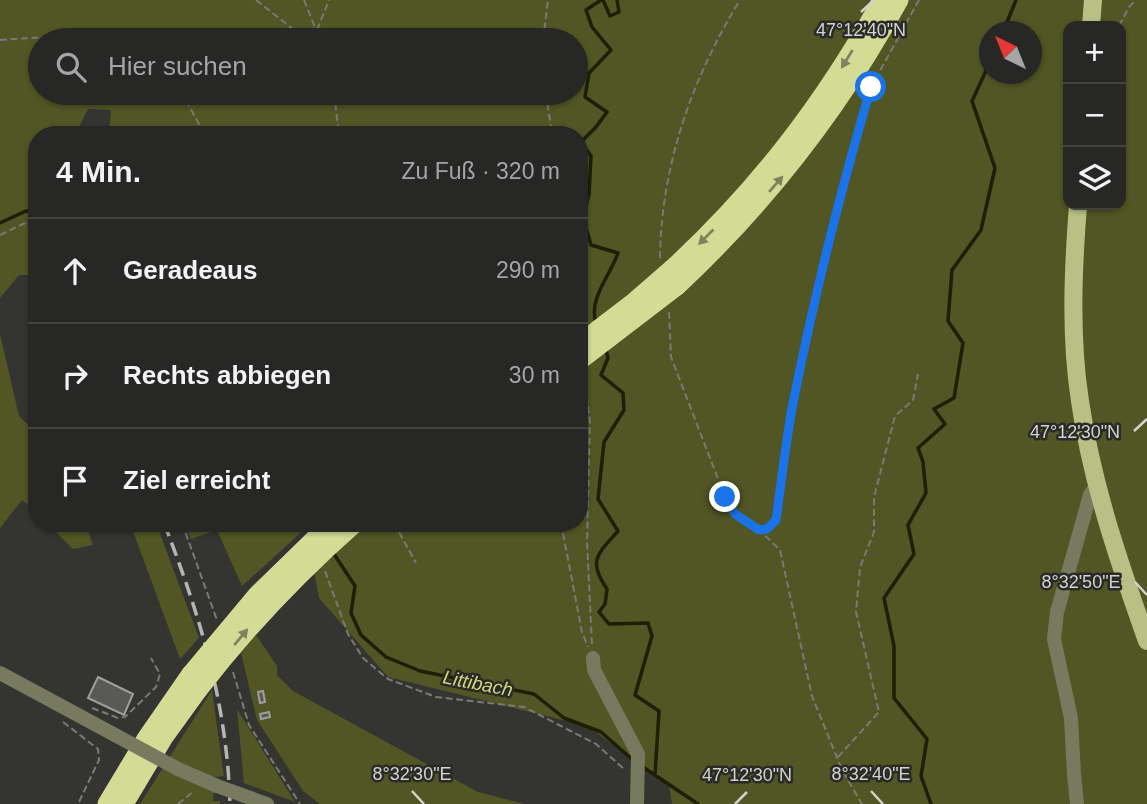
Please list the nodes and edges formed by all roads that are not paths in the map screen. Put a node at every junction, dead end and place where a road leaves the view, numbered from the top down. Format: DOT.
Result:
graph roads {
  1 [pos="882,0"];
  2 [pos="899,0"];
  3 [pos="1093,0"];
  4 [pos="1091,21"];
  5 [pos="1078,210"];
  6 [pos="670,271"];
  7 [pos="588,337"];
  8 [pos="588,360"];
  9 [pos="1096,486"];
  10 [pos="322,532"];
  11 [pos="345,532"];
  12 [pos="1147,641"];
  13 [pos="593,658"];
  14 [pos="0,673"];
  15 [pos="195,682"];
  16 [pos="107,804"];
  17 [pos="124,804"];
  18 [pos="267,804"];
  19 [pos="637,804"];
  20 [pos="1077,804"];
  1 -- 6 [label="highway, one-way"];
  6 -- 2 [label="highway, one-way"];
  3 -- 4 [label="main road"];
  5 -- 9 [label="main road"];
  6 -- 7 [label="highway, bridge"];
  6 -- 8 [label="highway, bridge"];
  9 -- 12 [label="main road"];
  9 -- 20 [label="street"];
  10 -- 15 [label="highway, bridge"];
  15 -- 11 [label="highway, one-way, bridge"];
  13 -- 19 [label="street"];
  14 -- 18 [label="street, bridge"];
  15 -- 16 [label="highway"];
  15 -- 17 [label="highway"];
}
